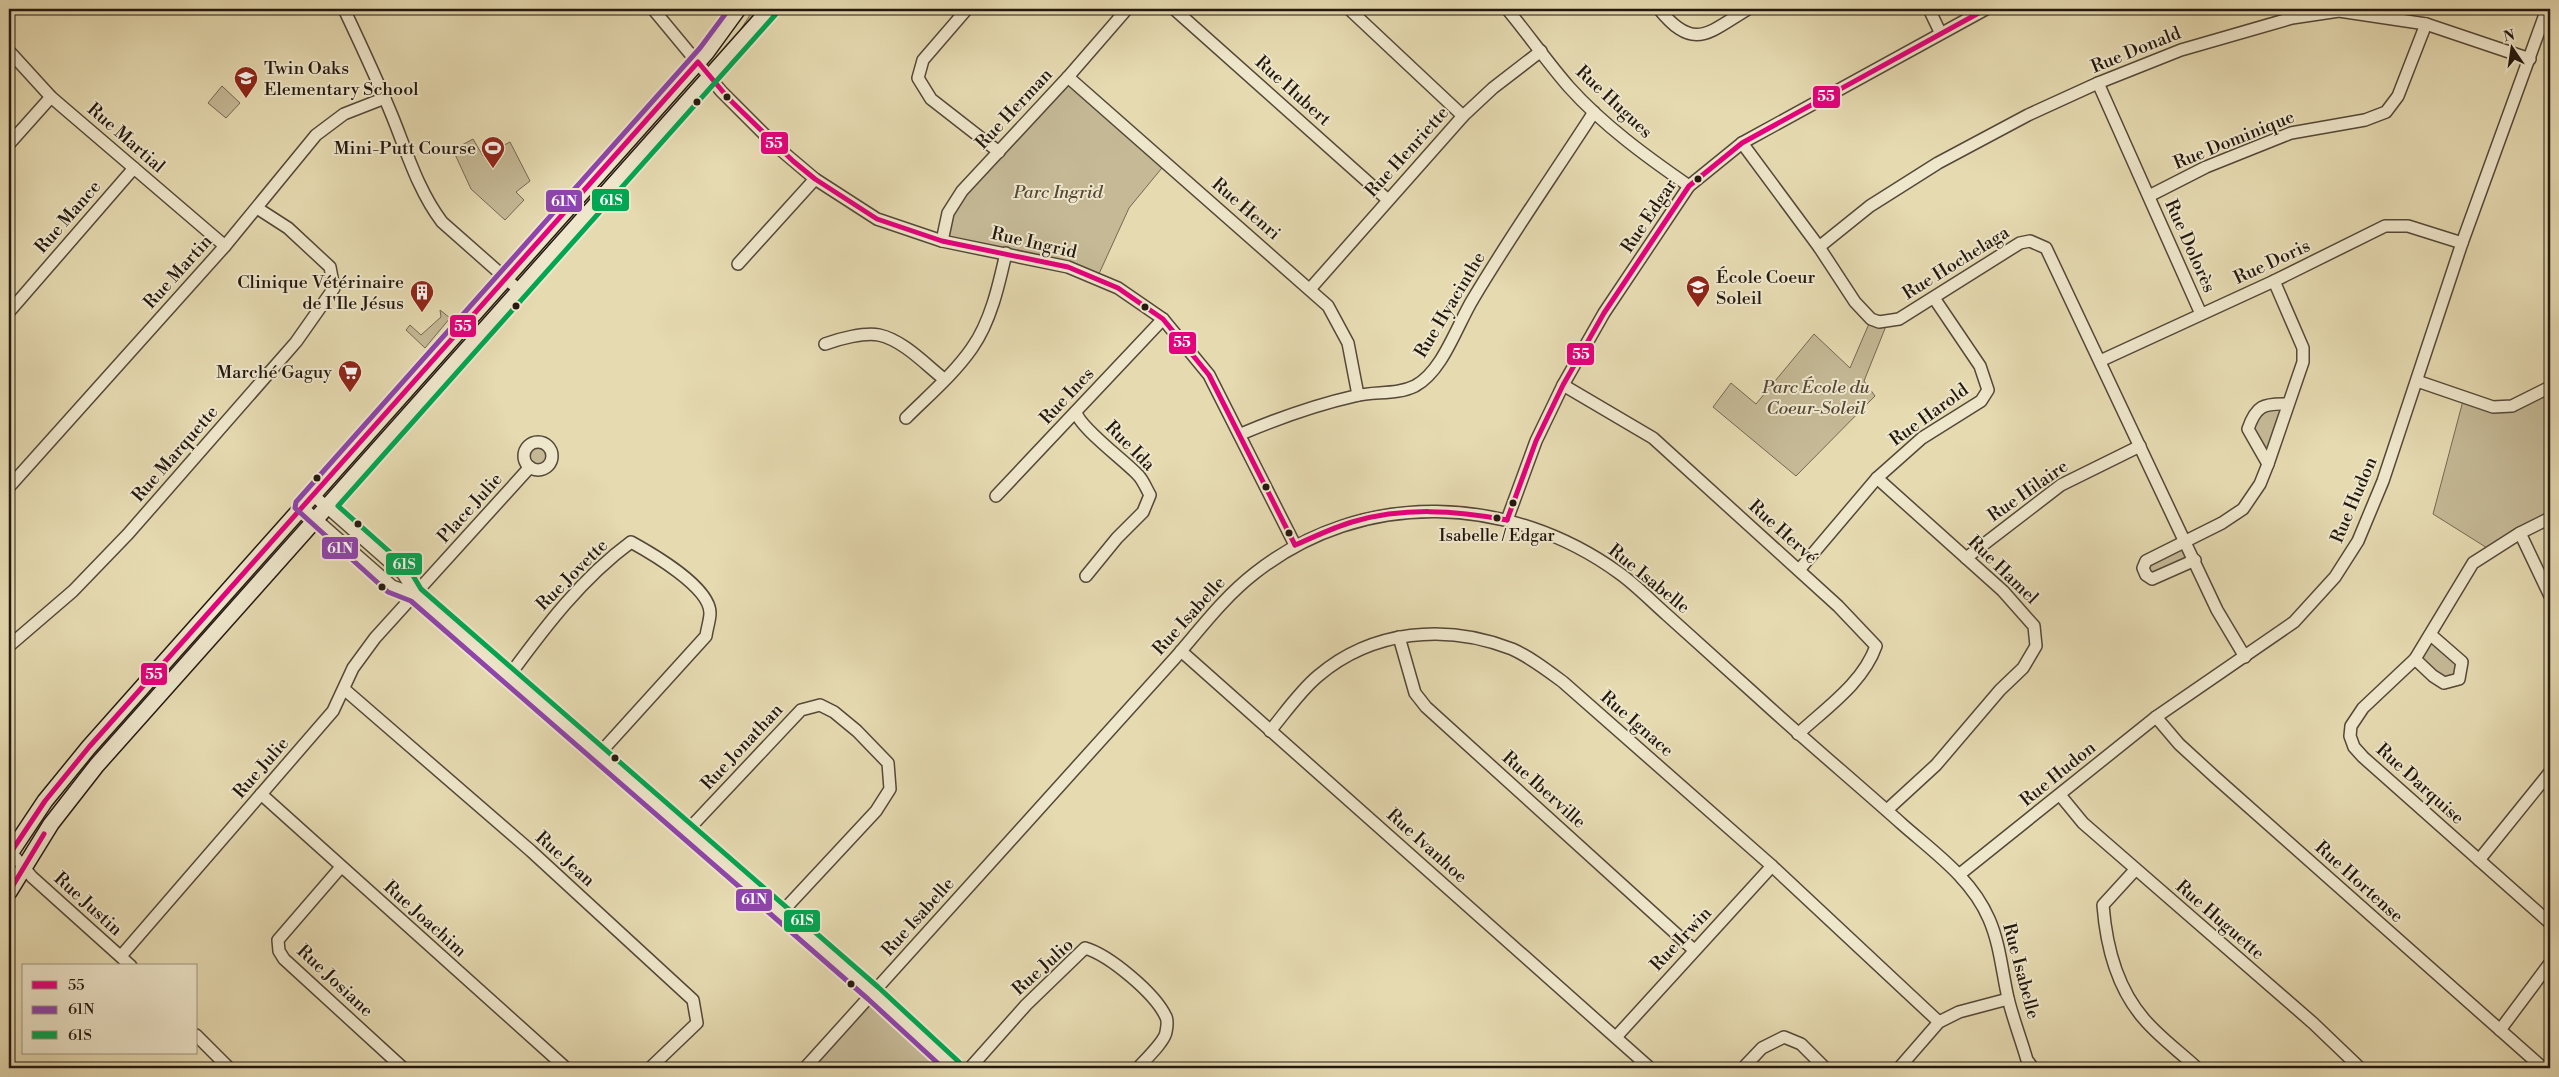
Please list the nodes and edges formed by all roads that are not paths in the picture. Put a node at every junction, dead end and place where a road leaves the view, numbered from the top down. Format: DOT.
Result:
graph roads {
  1 [pos="344,9"];
  2 [pos="653,9"];
  3 [pos="738,9"];
  4 [pos="770,9"];
  5 [pos="967,9"];
  6 [pos="1127,9"];
  7 [pos="1174,9"];
  8 [pos="1350,9"];
  9 [pos="1507,9"];
  10 [pos="1659,9"];
  11 [pos="1748,9"];
  12 [pos="1929,9"];
  13 [pos="1986,9"];
  14 [pos="2547,9"];
  15 [pos="2426,24"];
  16 [pos="1940,32"];
  17 [pos="9,50"];
  18 [pos="1542,51"];
  19 [pos="2530,59"];
  20 [pos="698,62"];
  21 [pos="710,76"];
  22 [pos="1068,77"];
  23 [pos="2098,83"];
  24 [pos="51,97"];
  25 [pos="385,98"];
  26 [pos="1594,112"];
  27 [pos="1463,116"];
  28 [pos="10,142"];
  29 [pos="1742,142"];
  30 [pos="999,152"];
  31 [pos="134,168"];
  32 [pos="814,178"];
  33 [pos="1689,186"];
  34 [pos="2149,196"];
  35 [pos="1388,200"];
  36 [pos="257,208"];
  37 [pos="942,241"];
  38 [pos="2462,243"];
  39 [pos="225,246"];
  40 [pos="1819,247"];
  41 [pos="1006,253"];
  42 [pos="738,264"];
  43 [pos="506,279"];
  44 [pos="2274,281"];
  45 [pos="1310,289"];
  46 [pos="519,290"];
  47 [pos="1934,298"];
  48 [pos="9,312"];
  49 [pos="2201,314"];
  50 [pos="1163,319"];
  51 [pos="825,344"];
  52 [pos="2100,361"];
  53 [pos="944,379"];
  54 [pos="2417,380"];
  55 [pos="1563,385"];
  56 [pos="2550,386"];
  57 [pos="1358,395"];
  58 [pos="2288,404"];
  59 [pos="1076,412"];
  60 [pos="906,418"];
  61 [pos="1241,434"];
  62 [pos="2140,446"];
  63 [pos="2268,464"];
  64 [pos="530,467"];
  65 [pos="1877,478"];
  66 [pos="9,487"];
  67 [pos="313,495"];
  68 [pos="996,496"];
  69 [pos="302,507"];
  70 [pos="327,507"];
  71 [pos="2550,518"];
  72 [pos="316,519"];
  73 [pos="1507,520"];
  74 [pos="2520,533"];
  75 [pos="2184,540"];
  76 [pos="1295,545"];
  77 [pos="1966,558"];
  78 [pos="2195,560"];
  79 [pos="1799,570"];
  80 [pos="1086,576"];
  81 [pos="415,594"];
  82 [pos="2550,596"];
  83 [pos="2431,635"];
  84 [pos="1399,637"];
  85 [pos="9,646"];
  86 [pos="1181,651"];
  87 [pos="2245,657"];
  88 [pos="2415,659"];
  89 [pos="509,676"];
  90 [pos="344,689"];
  91 [pos="2156,718"];
  92 [pos="1270,731"];
  93 [pos="1798,734"];
  94 [pos="599,754"];
  95 [pos="2550,772"];
  96 [pos="261,794"];
  97 [pos="2060,795"];
  98 [pos="1887,810"];
  99 [pos="687,831"];
  100 [pos="9,852"];
  101 [pos="2479,860"];
  102 [pos="1772,866"];
  103 [pos="23,867"];
  104 [pos="340,867"];
  105 [pos="2135,870"];
  106 [pos="1960,874"];
  107 [pos="9,892"];
  108 [pos="781,913"];
  109 [pos="2550,923"];
  110 [pos="1694,950"];
  111 [pos="121,956"];
  112 [pos="2550,963"];
  113 [pos="129,964"];
  114 [pos="873,993"];
  115 [pos="2008,1000"];
  116 [pos="1939,1022"];
  117 [pos="2500,1030"];
  118 [pos="198,1037"];
  119 [pos="1616,1037"];
  120 [pos="229,1068"];
  121 [pos="403,1068"];
  122 [pos="566,1068"];
  123 [pos="650,1068"];
  124 [pos="805,1068"];
  125 [pos="954,1068"];
  126 [pos="970,1068"];
  127 [pos="1138,1068"];
  128 [pos="1650,1068"];
  129 [pos="1743,1068"];
  130 [pos="1825,1068"];
  131 [pos="1899,1068"];
  132 [pos="2033,1068"];
  133 [pos="2197,1068"];
  134 [pos="2360,1068"];
  135 [pos="2543,1068"];
  1 -- 25 [label="street"];
  2 -- 20 [label="street, Rue Ingrid"];
  3 -- 20 [label="main road"];
  4 -- 21 [label="main road"];
  5 -- 30 [label="street"];
  6 -- 22 [label="street, Rue Herman"];
  7 -- 35 [label="street, Rue Hubert"];
  8 -- 27 [label="street"];
  9 -- 18 [label="street, Rue Hugues"];
  10 -- 11 [label="street"];
  12 -- 16 [label="street"];
  13 -- 16 [label="street, Rue Edgar"];
  14 -- 19 [label="street, Rue Hudon"];
  15 -- 19 [label="street, Rue Donald"];
  15 -- 23 [label="street, Rue Donald"];
  15 -- 34 [label="street, Rue Dominique"];
  16 -- 29 [label="street, Rue Edgar"];
  17 -- 24 [label="street, Rue Martial"];
  18 -- 26 [label="street, Rue Hugues"];
  18 -- 27 [label="street, Rue Henriette"];
  19 -- 38 [label="street, Rue Hudon"];
  20 -- 21 [label="street, Rue Ingrid"];
  20 -- 43 [label="main road"];
  21 -- 32 [label="street, Rue Ingrid"];
  21 -- 46 [label="main road"];
  22 -- 30 [label="street, Rue Herman"];
  22 -- 45 [label="street, Rue Henri"];
  23 -- 34 [label="street, Rue Dolorès"];
  23 -- 40 [label="street, Rue Donald"];
  24 -- 28 [label="street"];
  24 -- 31 [label="street, Rue Martial"];
  25 -- 36 [label="street, Rue Martin"];
  25 -- 43 [label="street"];
  26 -- 33 [label="street, Rue Hugues"];
  26 -- 57 [label="street, Rue Hyacinthe"];
  27 -- 35 [label="street, Rue Henriette"];
  29 -- 33 [label="street, Rue Edgar"];
  29 -- 40 [label="street, Rue Hochelaga"];
  30 -- 37 [label="street, Rue Herman"];
  31 -- 39 [label="street, Rue Martial"];
  31 -- 48 [label="street, Rue Mance"];
  32 -- 37 [label="street, Rue Ingrid"];
  32 -- 42 [label="street"];
  33 -- 55 [label="street, Rue Edgar"];
  34 -- 49 [label="street, Rue Dolorès"];
  35 -- 45 [label="street, Rue Henriette"];
  36 -- 39 [label="street, Rue Martin"];
  36 -- 85 [label="street, Rue Marquette"];
  37 -- 41 [label="street, Rue Ingrid"];
  38 -- 44 [label="street, Rue Doris"];
  38 -- 54 [label="street, Rue Hudon"];
  39 -- 66 [label="street, Rue Martin"];
  40 -- 47 [label="street, Rue Hochelaga"];
  41 -- 50 [label="street, Rue Ingrid"];
  41 -- 53 [label="street"];
  43 -- 46 [label="street"];
  43 -- 67 [label="main road"];
  44 -- 49 [label="street, Rue Doris"];
  44 -- 58 [label="street"];
  45 -- 57 [label="street, Rue Henri"];
  46 -- 70 [label="main road"];
  47 -- 52 [label="street, Rue Hochelaga"];
  47 -- 65 [label="street, Rue Harold"];
  49 -- 52 [label="street, Rue Doris"];
  50 -- 59 [label="street, Rue Ines"];
  50 -- 61 [label="street, Rue Ingrid"];
  51 -- 53 [label="street"];
  52 -- 62 [label="street, Rue Hochelaga"];
  53 -- 60 [label="street"];
  54 -- 56 [label="street"];
  54 -- 87 [label="street, Rue Hudon"];
  55 -- 73 [label="street, Rue Edgar"];
  55 -- 79 [label="street, Rue Hervé"];
  57 -- 61 [label="street, Rue Hyacinthe"];
  58 -- 63 [label="street"];
  58 -- 63 [label="street"];
  59 -- 68 [label="street, Rue Ines"];
  59 -- 80 [label="street, Rue Ida"];
  61 -- 76 [label="street, Rue Ingrid"];
  62 -- 75 [label="street, Rue Hochelaga"];
  62 -- 77 [label="street, Rue Hilaire"];
  63 -- 75 [label="street"];
  64 -- 81 [label="street, Place Julie"];
  65 -- 77 [label="street, Rue Hamel"];
  65 -- 79 [label="street, Rue Harold"];
  67 -- 69 [label="main road"];
  67 -- 70 [label="street"];
  69 -- 72 [label="street"];
  69 -- 100 [label="main road"];
  70 -- 72 [label="main road"];
  70 -- 81 [label="street"];
  71 -- 74 [label="street, Rue Darquise"];
  72 -- 81 [label="street"];
  72 -- 103 [label="main road"];
  73 -- 76 [label="street, Rue Isabelle"];
  73 -- 93 [label="street, Rue Isabelle"];
  74 -- 82 [label="street"];
  74 -- 83 [label="street, Rue Darquise"];
  75 -- 78 [label="street, Rue Hochelaga"];
  75 -- 78 [label="street"];
  76 -- 86 [label="street, Rue Isabelle"];
  77 -- 98 [label="street, Rue Hamel"];
  78 -- 87 [label="street, Rue Hochelaga"];
  79 -- 93 [label="street, Rue Hervé"];
  81 -- 89 [label="street"];
  81 -- 90 [label="street, Rue Julie"];
  83 -- 88 [label="street, Rue Darquise"];
  83 -- 88 [label="street"];
  84 -- 92 [label="street, Rue Ignace"];
  84 -- 102 [label="street, Rue Ignace"];
  84 -- 110 [label="street, Rue Iberville"];
  86 -- 92 [label="street, Rue Ivanhoe"];
  86 -- 114 [label="street, Rue Isabelle"];
  87 -- 91 [label="street, Rue Hudon"];
  88 -- 101 [label="street, Rue Darquise"];
  89 -- 94 [label="street"];
  89 -- 94 [label="street, Rue Jovette"];
  90 -- 96 [label="street, Rue Julie"];
  90 -- 123 [label="street, Rue Jean"];
  91 -- 97 [label="street, Rue Hudon"];
  91 -- 117 [label="street, Rue Hortense"];
  92 -- 119 [label="street, Rue Ivanhoe"];
  93 -- 98 [label="street, Rue Isabelle"];
  94 -- 99 [label="street"];
  95 -- 101 [label="street"];
  96 -- 104 [label="street, Rue Joachim"];
  96 -- 111 [label="street, Rue Julie"];
  97 -- 105 [label="street, Rue Huguette"];
  97 -- 106 [label="street, Rue Hudon"];
  98 -- 106 [label="street, Rue Isabelle"];
  99 -- 108 [label="street"];
  99 -- 108 [label="street, Rue Jonathan"];
  100 -- 103 [label="street, Rue Justin"];
  101 -- 109 [label="street, Rue Darquise"];
  102 -- 110 [label="street, Rue Irwin"];
  102 -- 116 [label="street, Rue Ignace"];
  103 -- 107 [label="main road"];
  103 -- 111 [label="street, Rue Justin"];
  104 -- 121 [label="street, Rue Josiane"];
  104 -- 122 [label="street, Rue Joachim"];
  105 -- 133 [label="street"];
  105 -- 134 [label="street, Rue Huguette"];
  106 -- 115 [label="street, Rue Isabelle"];
  108 -- 114 [label="street"];
  110 -- 119 [label="street, Rue Irwin"];
  111 -- 113 [label="street, Rue Justin"];
  112 -- 117 [label="street"];
  114 -- 124 [label="street, Rue Isabelle"];
  114 -- 125 [label="street"];
  115 -- 116 [label="street"];
  115 -- 132 [label="street, Rue Isabelle"];
  116 -- 131 [label="street"];
  117 -- 135 [label="street, Rue Hortense"];
  118 -- 120 [label="street"];
  119 -- 128 [label="street, Rue Ivanhoe"];
  126 -- 127 [label="street, Rue Julio"];
  129 -- 130 [label="street"];
}
